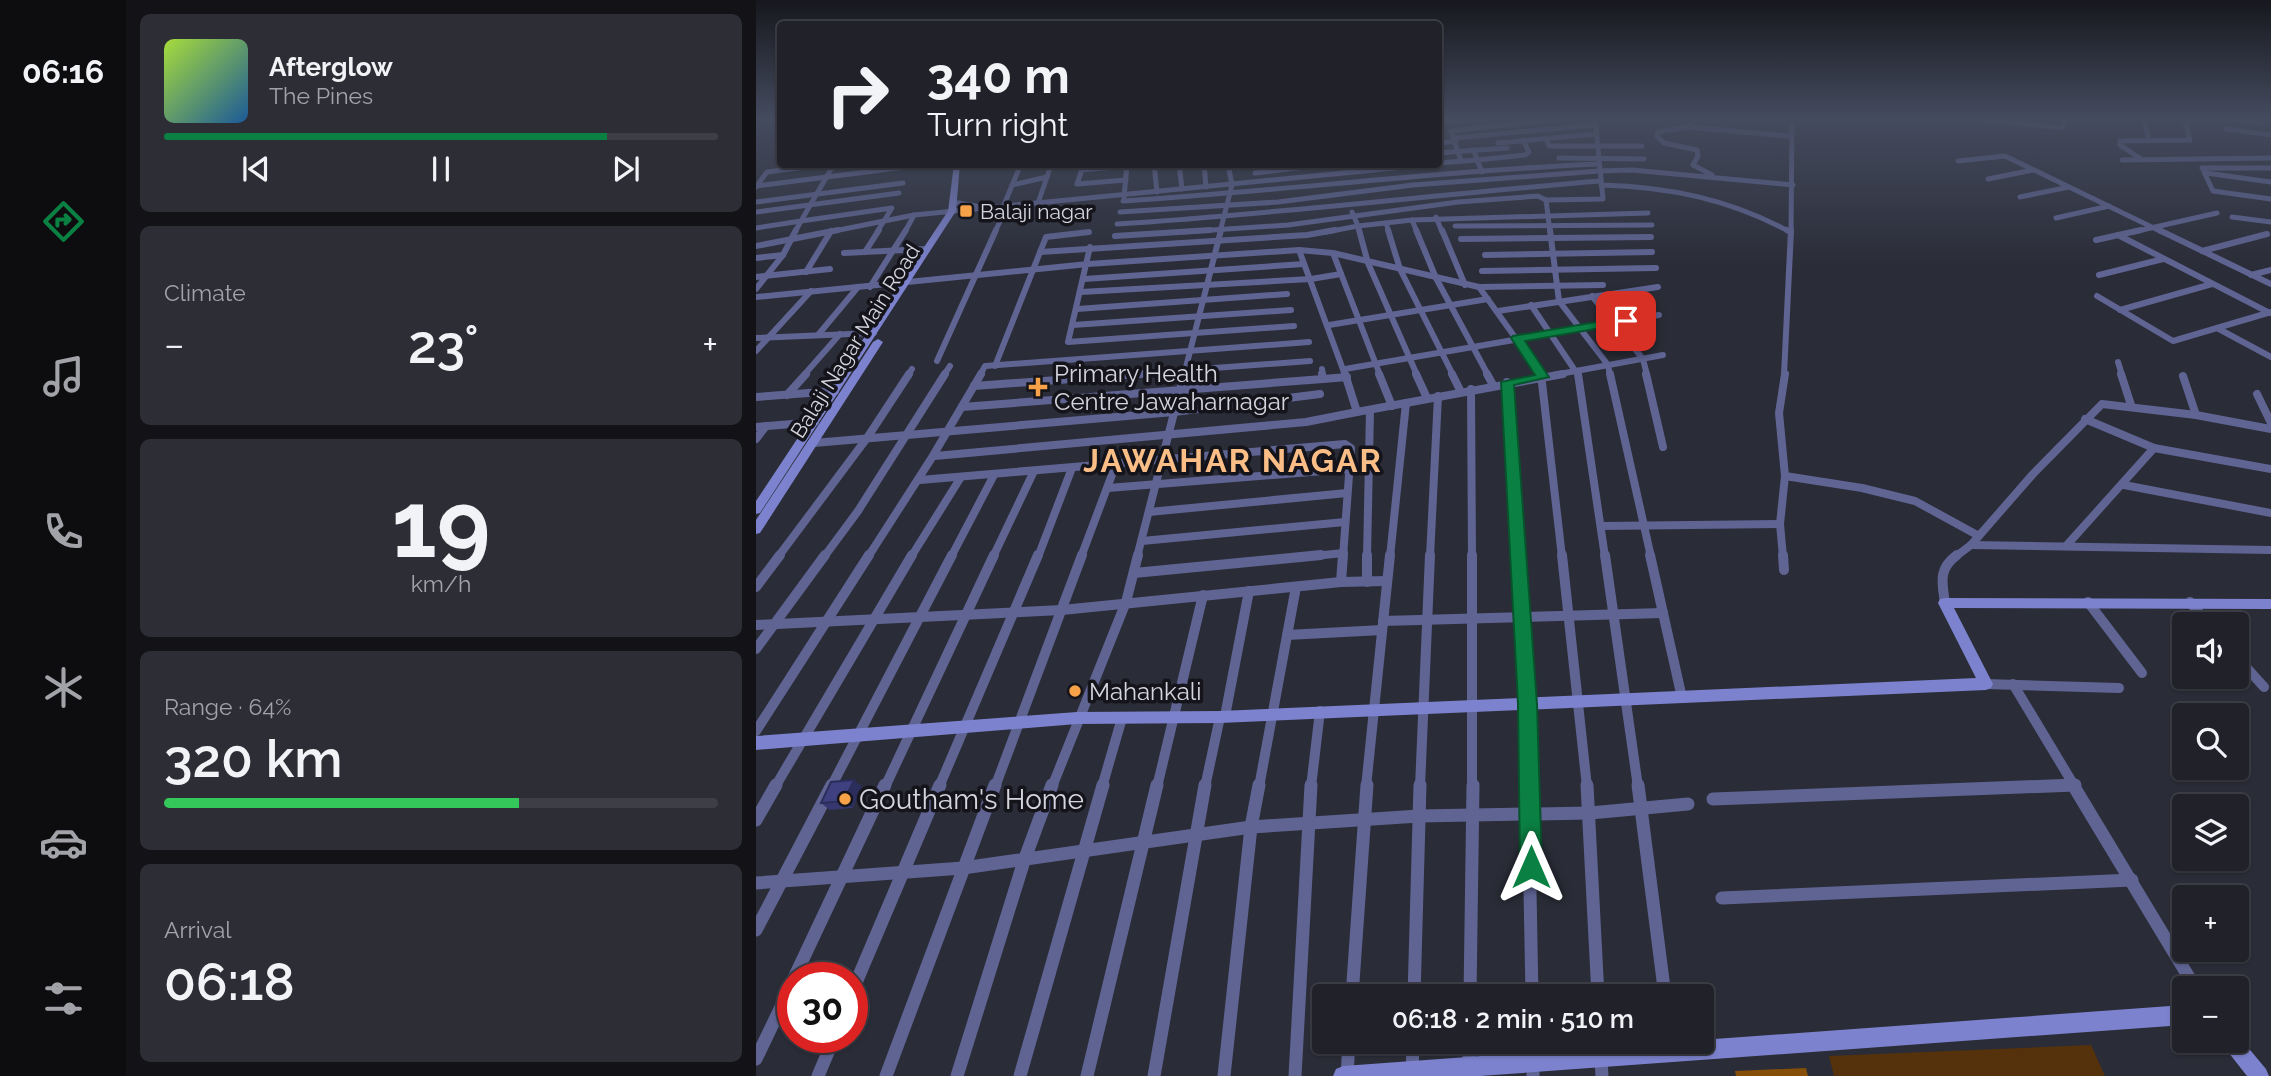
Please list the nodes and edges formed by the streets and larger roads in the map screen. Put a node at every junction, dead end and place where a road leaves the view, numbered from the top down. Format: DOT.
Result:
graph roads {
  1 [pos="1506,167"];
  2 [pos="1599,167"];
  3 [pos="1699,167"];
  4 [pos="1792,167"];
  5 [pos="2027,167"];
  6 [pos="803,168"];
  7 [pos="831,168"];
  8 [pos="894,168"];
  9 [pos="908,168"];
  10 [pos="957,168"];
  11 [pos="1019,168"];
  12 [pos="1050,168"];
  13 [pos="1083,168"];
  14 [pos="1127,168"];
  15 [pos="1154,168"];
  16 [pos="1179,168"];
  17 [pos="1204,168"];
  18 [pos="1229,168"];
  19 [pos="1254,168"];
  20 [pos="1297,168"];
  21 [pos="1341,168"];
  22 [pos="1397,168"];
  23 [pos="2202,168"];
  24 [pos="2271,168"];
  25 [pos="793,169"];
  26 [pos="1480,169"];
  27 [pos="2033,170"];
  28 [pos="1599,172"];
  29 [pos="1255,173"];
  30 [pos="1342,174"];
  31 [pos="829,177"];
  32 [pos="1047,177"];
  33 [pos="1720,178"];
  34 [pos="1485,179"];
  35 [pos="1988,179"];
  36 [pos="1126,180"];
  37 [pos="1259,182"];
  38 [pos="782,183"];
  39 [pos="902,183"];
  40 [pos="1601,183"];
  41 [pos="2271,183"];
  42 [pos="1345,184"];
  43 [pos="1012,185"];
  44 [pos="1232,185"];
  45 [pos="1793,185"];
  46 [pos="756,186"];
  47 [pos="1206,187"];
  48 [pos="2069,187"];
  49 [pos="1182,189"];
  50 [pos="1489,189"];
  51 [pos="1157,192"];
  52 [pos="899,193"];
  53 [pos="1347,193"];
  54 [pos="819,194"];
  55 [pos="1229,195"];
  56 [pos="2020,197"];
  57 [pos="1124,198"];
  58 [pos="2271,199"];
  59 [pos="1494,200"];
  60 [pos="1546,200"];
  61 [pos="756,202"];
  62 [pos="953,202"];
  63 [pos="1038,203"];
  64 [pos="1350,204"];
  65 [pos="812,205"];
  66 [pos="1005,206"];
  67 [pos="1226,206"];
  68 [pos="2109,206"];
  69 [pos="892,208"];
  70 [pos="975,209"];
  71 [pos="952,211"];
  72 [pos="756,212"];
  73 [pos="1120,212"];
  74 [pos="1648,213"];
  75 [pos="2217,213"];
  76 [pos="1549,214"];
  77 [pos="914,215"];
  78 [pos="1353,216"];
  79 [pos="1223,217"];
  80 [pos="1436,217"];
  81 [pos="2232,217"];
  82 [pos="2056,218"];
  83 [pos="884,220"];
  84 [pos="1412,220"];
  85 [pos="802,221"];
  86 [pos="2271,222"];
  87 [pos="1386,223"];
  88 [pos="1117,224"];
  89 [pos="1551,225"];
  90 [pos="1652,225"];
  91 [pos="1357,226"];
  92 [pos="1455,226"];
  93 [pos="2153,227"];
  94 [pos="756,228"];
  95 [pos="942,228"];
  96 [pos="1220,230"];
  97 [pos="831,231"];
  98 [pos="1089,232"];
  99 [pos="1791,232"];
  100 [pos="2267,234"];
  101 [pos="2118,235"];
  102 [pos="1115,236"];
  103 [pos="1651,237"];
  104 [pos="1553,238"];
  105 [pos="792,239"];
  106 [pos="1461,239"];
  107 [pos="2096,240"];
  108 [pos="1217,242"];
  109 [pos="756,246"];
  110 [pos="1112,246"];
  111 [pos="1090,247"];
  112 [pos="925,249"];
  113 [pos="1299,250"];
  114 [pos="895,251"];
  115 [pos="2203,251"];
  116 [pos="1040,252"];
  117 [pos="1652,252"];
  118 [pos="866,253"];
  119 [pos="1334,253"];
  120 [pos="844,254"];
  121 [pos="1555,254"];
  122 [pos="783,255"];
  123 [pos="1485,255"];
  124 [pos="1214,256"];
  125 [pos="756,258"];
  126 [pos="2163,259"];
  127 [pos="1368,263"];
  128 [pos="1088,264"];
  129 [pos="1304,264"];
  130 [pos="1656,268"];
  131 [pos="830,269"];
  132 [pos="1400,269"];
  133 [pos="1033,270"];
  134 [pos="1557,270"];
  135 [pos="2271,270"];
  136 [pos="1210,271"];
  137 [pos="1482,271"];
  138 [pos="806,272"];
  139 [pos="1341,274"];
  140 [pos="2099,275"];
  141 [pos="2251,275"];
  142 [pos="767,276"];
  143 [pos="975,276"];
  144 [pos="756,277"];
  145 [pos="1436,278"];
  146 [pos="1084,279"];
  147 [pos="1311,279"];
  148 [pos="911,282"];
  149 [pos="2212,284"];
  150 [pos="2271,284"];
  151 [pos="1206,285"];
  152 [pos="1465,285"];
  153 [pos="1603,285"];
  154 [pos="1558,286"];
  155 [pos="858,287"];
  156 [pos="870,287"];
  157 [pos="1479,287"];
  158 [pos="1658,287"];
  159 [pos="756,289"];
  160 [pos="811,291"];
  161 [pos="1081,292"];
  162 [pos="1620,293"];
  163 [pos="1287,294"];
  164 [pos="1592,296"];
  165 [pos="2096,296"];
  166 [pos="756,297"];
  167 [pos="1488,299"];
  168 [pos="1202,300"];
  169 [pos="1559,301"];
  170 [pos="1531,305"];
  171 [pos="1451,306"];
  172 [pos="1077,309"];
  173 [pos="1291,310"];
  174 [pos="1422,310"];
  175 [pos="2120,310"];
  176 [pos="1498,311"];
  177 [pos="2270,313"];
  178 [pos="1659,314"];
  179 [pos="1390,315"];
  180 [pos="1198,317"];
  181 [pos="1641,318"];
  182 [pos="1359,321"];
  183 [pos="1612,323"];
  184 [pos="1073,325"];
  185 [pos="1329,325"];
  186 [pos="1294,326"];
  187 [pos="1580,328"];
  188 [pos="2217,328"];
  189 [pos="1650,330"];
  190 [pos="874,333"];
  191 [pos="1194,333"];
  192 [pos="1550,333"];
  193 [pos="840,334"];
  194 [pos="818,335"];
  195 [pos="768,337"];
  196 [pos="756,338"];
  197 [pos="1517,338"];
  198 [pos="1309,342"];
  199 [pos="1472,347"];
  200 [pos="756,351"];
  201 [pos="1190,351"];
  202 [pos="1443,352"];
  203 [pos="1663,355"];
  204 [pos="2271,357"];
  205 [pos="1410,358"];
  206 [pos="1643,359"];
  207 [pos="937,361"];
  208 [pos="1310,361"];
  209 [pos="2118,362"];
  210 [pos="1376,363"];
  211 [pos="1608,365"];
  212 [pos="950,366"];
  213 [pos="995,366"];
  214 [pos="912,369"];
  215 [pos="1322,369"];
  216 [pos="1185,370"];
  217 [pos="1577,370"];
  218 [pos="1346,373"];
  219 [pos="2183,376"];
  220 [pos="1543,377"];
  221 [pos="1323,379"];
  222 [pos="1507,382"];
  223 [pos="1493,385"];
  224 [pos="974,386"];
  225 [pos="1180,390"];
  226 [pos="835,391"];
  227 [pos="1466,391"];
  228 [pos="1321,394"];
  229 [pos="2257,394"];
  230 [pos="787,395"];
  231 [pos="756,397"];
  232 [pos="1432,397"];
  233 [pos="1406,403"];
  234 [pos="2131,405"];
  235 [pos="1392,406"];
  236 [pos="962,407"];
  237 [pos="1370,410"];
  238 [pos="1174,412"];
  239 [pos="1357,412"];
  240 [pos="2196,415"];
  241 [pos="2085,419"];
  242 [pos="815,422"];
  243 [pos="2271,423"];
  244 [pos="766,426"];
  245 [pos="756,427"];
  246 [pos="2271,429"];
  247 [pos="949,431"];
  248 [pos="906,435"];
  249 [pos="1168,435"];
  250 [pos="867,438"];
  251 [pos="756,439"];
  252 [pos="814,443"];
  253 [pos="1663,447"];
  254 [pos="2154,448"];
  255 [pos="935,456"];
  256 [pos="1162,460"];
  257 [pos="1116,464"];
  258 [pos="1072,468"];
  259 [pos="1348,468"];
  260 [pos="2271,468"];
  261 [pos="1034,471"];
  262 [pos="993,475"];
  263 [pos="1785,476"];
  264 [pos="961,477"];
  265 [pos="920,480"];
  266 [pos="1156,484"];
  267 [pos="2124,485"];
  268 [pos="1108,488"];
  269 [pos="1347,493"];
  270 [pos="756,510"];
  271 [pos="1149,512"];
  272 [pos="2271,513"];
  273 [pos="1345,522"];
  274 [pos="1780,524"];
  275 [pos="1643,525"];
  276 [pos="1601,526"];
  277 [pos="756,529"];
  278 [pos="1979,536"];
  279 [pos="1142,541"];
  280 [pos="1971,545"];
  281 [pos="2067,545"];
  282 [pos="2271,550"];
  283 [pos="1344,553"];
  284 [pos="1784,570"];
  285 [pos="1134,573"];
  286 [pos="1386,581"];
  287 [pos="1341,582"];
  288 [pos="1367,582"];
  289 [pos="756,587"];
  290 [pos="1296,587"];
  291 [pos="1249,591"];
  292 [pos="1203,595"];
  293 [pos="1126,602"];
  294 [pos="2088,602"];
  295 [pos="1945,603"];
  296 [pos="2190,603"];
  297 [pos="2271,604"];
  298 [pos="1062,610"];
  299 [pos="2198,612"];
  300 [pos="1016,613"];
  301 [pos="1663,613"];
  302 [pos="1615,615"];
  303 [pos="965,616"];
  304 [pos="1567,617"];
  305 [pos="918,618"];
  306 [pos="1522,618"];
  307 [pos="870,621"];
  308 [pos="1428,621"];
  309 [pos="1473,621"];
  310 [pos="821,623"];
  311 [pos="756,625"];
  312 [pos="1382,625"];
  313 [pos="773,626"];
  314 [pos="1287,635"];
  315 [pos="756,649"];
  316 [pos="2249,670"];
  317 [pos="2142,673"];
  318 [pos="1986,684"];
  319 [pos="2013,684"];
  320 [pos="2264,687"];
  321 [pos="2119,688"];
  322 [pos="1682,698"];
  323 [pos="1627,700"];
  324 [pos="1578,702"];
  325 [pos="1527,704"];
  326 [pos="1471,705"];
  327 [pos="1422,707"];
  328 [pos="1373,709"];
  329 [pos="1320,711"];
  330 [pos="1273,715"];
  331 [pos="1173,716"];
  332 [pos="1223,717"];
  333 [pos="1077,718"];
  334 [pos="1122,718"];
  335 [pos="1019,723"];
  336 [pos="966,727"];
  337 [pos="756,730"];
  338 [pos="913,731"];
  339 [pos="857,737"];
  340 [pos="801,740"];
  341 [pos="756,743"];
  342 [pos="2075,785"];
  343 [pos="1713,799"];
  344 [pos="1688,804"];
  345 [pos="1639,808"];
  346 [pos="1590,813"];
  347 [pos="1474,814"];
  348 [pos="1530,815"];
  349 [pos="1419,816"];
  350 [pos="1363,819"];
  351 [pos="756,820"];
  352 [pos="1307,823"];
  353 [pos="1251,827"];
  354 [pos="1194,835"];
  355 [pos="1142,843"];
  356 [pos="1083,852"];
  357 [pos="1024,861"];
  358 [pos="963,868"];
  359 [pos="901,872"];
  360 [pos="843,875"];
  361 [pos="2133,880"];
  362 [pos="782,881"];
  363 [pos="756,883"];
  364 [pos="1722,898"];
  365 [pos="756,930"];
  366 [pos="802,962"];
  367 [pos="864,962"];
  368 [pos="2188,976"];
  369 [pos="1353,984"];
  370 [pos="1414,984"];
  371 [pos="1470,984"];
  372 [pos="1532,984"];
  373 [pos="1597,984"];
  374 [pos="1663,984"];
  375 [pos="777,1015"];
  376 [pos="2172,1016"];
  377 [pos="1714,1043"];
  378 [pos="828,1053"];
  379 [pos="2241,1053"];
  380 [pos="1348,1054"];
  381 [pos="1413,1054"];
  382 [pos="1469,1054"];
  383 [pos="1625,1054"];
  384 [pos="1601,1058"];
  385 [pos="756,1059"];
  386 [pos="1533,1069"];
  387 [pos="1469,1072"];
  388 [pos="1412,1075"];
  389 [pos="818,1076"];
  390 [pos="886,1076"];
  391 [pos="957,1076"];
  392 [pos="1020,1076"];
  393 [pos="1087,1076"];
  394 [pos="1154,1076"];
  395 [pos="1224,1076"];
  396 [pos="1295,1076"];
  397 [pos="1345,1076"];
  398 [pos="2259,1076"];
  1 -- 26 [label="street"];
  2 -- 28 [label="street"];
  3 -- 33 [label="street"];
  4 -- 45 [label="street"];
  5 -- 27 [label="street"];
  6 -- 25 [label="street"];
  7 -- 31 [label="street"];
  8 -- 31 [label="street"];
  9 -- 39 [label="street"];
  10 -- 62 [label="street, Balaji Nagar Main Road"];
  11 -- 43 [label="street"];
  12 -- 32 [label="street"];
  13 -- 36 [label="street"];
  14 -- 36 [label="street"];
  15 -- 51 [label="street"];
  16 -- 49 [label="street"];
  17 -- 47 [label="street"];
  18 -- 44 [label="street"];
  19 -- 29 [label="street"];
  20 -- 29 [label="street"];
  21 -- 30 [label="street"];
  22 -- 30 [label="street"];
  23 -- 24 [label="street"];
  25 -- 38 [label="street"];
  25 -- 46 [label="street"];
  26 -- 34 [label="street"];
  26 -- 42 [label="street"];
  27 -- 35 [label="street"];
  27 -- 48 [label="street"];
  28 -- 33 [label="street"];
  28 -- 34 [label="street"];
  28 -- 40 [label="street"];
  29 -- 37 [label="street"];
  30 -- 37 [label="street"];
  30 -- 42 [label="street"];
  31 -- 38 [label="street"];
  31 -- 54 [label="street"];
  32 -- 43 [label="street"];
  32 -- 63 [label="street"];
  33 -- 45 [label="street"];
  34 -- 50 [label="street"];
  34 -- 53 [label="street"];
  36 -- 57 [label="street"];
  37 -- 44 [label="street"];
  38 -- 46 [label="street"];
  39 -- 52 [label="street"];
  39 -- 54 [label="street"];
  40 -- 50 [label="street"];
  40 -- 60 [label="street"];
  40 -- 99 [label="street"];
  41 -- 58 [label="street"];
  42 -- 53 [label="street"];
  42 -- 55 [label="street"];
  43 -- 66 [label="street"];
  44 -- 47 [label="street"];
  44 -- 55 [label="street"];
  45 -- 99 [label="street"];
  47 -- 49 [label="street"];
  48 -- 56 [label="street"];
  48 -- 68 [label="street"];
  49 -- 51 [label="street"];
  50 -- 59 [label="street"];
  50 -- 64 [label="street"];
  51 -- 57 [label="street"];
  52 -- 65 [label="street"];
  52 -- 69 [label="street"];
  53 -- 64 [label="street"];
  53 -- 67 [label="street"];
  54 -- 61 [label="street"];
  54 -- 65 [label="street"];
  55 -- 57 [label="street"];
  55 -- 67 [label="street"];
  57 -- 63 [label="street"];
  57 -- 73 [label="street"];
  59 -- 60 [label="street"];
  59 -- 78 [label="street"];
  60 -- 76 [label="street"];
  62 -- 70 [label="street"];
  62 -- 71 [label="street, Balaji Nagar Main Road"];
  63 -- 66 [label="street"];
  64 -- 78 [label="street"];
  64 -- 79 [label="street"];
  65 -- 72 [label="street"];
  65 -- 85 [label="street"];
  66 -- 70 [label="street"];
  66 -- 143 [label="street"];
  67 -- 73 [label="street"];
  67 -- 79 [label="street"];
  68 -- 82 [label="street"];
  68 -- 93 [label="street"];
  69 -- 83 [label="street"];
  69 -- 85 [label="street"];
  70 -- 71 [label="street"];
  71 -- 77 [label="street"];
  71 -- 95 [label="street, Balaji Nagar Main Road"];
  73 -- 88 [label="street"];
  74 -- 76 [label="street"];
  75 -- 93 [label="street"];
  76 -- 80 [label="street"];
  76 -- 89 [label="street"];
  77 -- 83 [label="street"];
  77 -- 114 [label="street"];
  78 -- 91 [label="street"];
  78 -- 96 [label="street"];
  79 -- 88 [label="street"];
  79 -- 96 [label="street"];
  80 -- 84 [label="street"];
  80 -- 152 [label="street"];
  81 -- 86 [label="street"];
  83 -- 97 [label="street"];
  83 -- 118 [label="street"];
  84 -- 87 [label="street"];
  84 -- 145 [label="street"];
  85 -- 94 [label="street"];
  85 -- 105 [label="street"];
  87 -- 91 [label="street"];
  87 -- 132 [label="street"];
  88 -- 102 [label="street"];
  89 -- 90 [label="street"];
  89 -- 92 [label="street"];
  89 -- 104 [label="street"];
  91 -- 108 [label="street"];
  91 -- 127 [label="street"];
  93 -- 101 [label="street"];
  93 -- 115 [label="street"];
  95 -- 112 [label="street"];
  95 -- 148 [label="street, Balaji Nagar Main Road"];
  96 -- 102 [label="street"];
  96 -- 108 [label="street"];
  97 -- 105 [label="street"];
  97 -- 138 [label="street"];
  98 -- 116 [label="street"];
  99 -- 263 [label="street"];
  100 -- 115 [label="street"];
  101 -- 107 [label="street"];
  101 -- 126 [label="street"];
  102 -- 110 [label="street"];
  103 -- 104 [label="street"];
  104 -- 106 [label="street"];
  104 -- 121 [label="street"];
  105 -- 109 [label="street"];
  105 -- 122 [label="street"];
  108 -- 110 [label="street"];
  108 -- 124 [label="street"];
  110 -- 111 [label="street"];
  111 -- 116 [label="street"];
  111 -- 128 [label="street"];
  112 -- 114 [label="street"];
  112 -- 148 [label="street"];
  113 -- 119 [label="street"];
  113 -- 124 [label="street"];
  113 -- 129 [label="street"];
  114 -- 118 [label="street"];
  114 -- 156 [label="street"];
  115 -- 141 [label="street"];
  116 -- 133 [label="street"];
  117 -- 121 [label="street"];
  118 -- 120 [label="street"];
  119 -- 127 [label="street"];
  119 -- 139 [label="street"];
  121 -- 123 [label="street"];
  121 -- 134 [label="street"];
  122 -- 125 [label="street"];
  122 -- 142 [label="street"];
  124 -- 128 [label="street"];
  124 -- 136 [label="street"];
  126 -- 140 [label="street"];
  126 -- 149 [label="street"];
  127 -- 132 [label="street"];
  127 -- 179 [label="street"];
  128 -- 133 [label="street"];
  128 -- 146 [label="street"];
  129 -- 136 [label="street"];
  129 -- 147 [label="street"];
  130 -- 134 [label="street"];
  131 -- 138 [label="street"];
  132 -- 145 [label="street"];
  132 -- 174 [label="street"];
  133 -- 143 [label="street"];
  133 -- 213 [label="street"];
  134 -- 137 [label="street"];
  134 -- 154 [label="street"];
  135 -- 141 [label="street"];
  136 -- 146 [label="street"];
  136 -- 151 [label="street"];
  138 -- 142 [label="street"];
  139 -- 147 [label="street"];
  139 -- 182 [label="street"];
  141 -- 150 [label="street"];
  142 -- 144 [label="street"];
  142 -- 159 [label="street"];
  143 -- 148 [label="street"];
  143 -- 207 [label="street"];
  145 -- 152 [label="street"];
  145 -- 171 [label="street"];
  146 -- 161 [label="street"];
  147 -- 151 [label="street"];
  147 -- 185 [label="street"];
  148 -- 156 [label="street"];
  148 -- 190 [label="street"];
  148 -- 252 [label="street, Balaji Nagar Main Road"];
  149 -- 175 [label="street"];
  149 -- 177 [label="street"];
  151 -- 161 [label="street"];
  151 -- 168 [label="street"];
  152 -- 157 [label="street"];
  153 -- 154 [label="street"];
  154 -- 157 [label="street"];
  154 -- 169 [label="street"];
  155 -- 156 [label="street"];
  155 -- 160 [label="street"];
  155 -- 194 [label="street"];
  157 -- 167 [label="street"];
  158 -- 162 [label="street"];
  160 -- 166 [label="street"];
  160 -- 195 [label="street"];
  161 -- 172 [label="street"];
  162 -- 164 [label="street"];
  162 -- 181 [label="street"];
  163 -- 168 [label="street"];
  164 -- 169 [label="street"];
  164 -- 183 [label="street"];
  165 -- 175 [label="street"];
  167 -- 171 [label="street"];
  167 -- 176 [label="street"];
  168 -- 172 [label="street"];
  168 -- 180 [label="street"];
  169 -- 170 [label="street"];
  169 -- 187 [label="street"];
  170 -- 176 [label="street"];
  170 -- 192 [label="street"];
  171 -- 174 [label="street"];
  171 -- 199 [label="street"];
  172 -- 184 [label="street"];
  173 -- 180 [label="street"];
  174 -- 179 [label="street"];
  174 -- 202 [label="street"];
  175 -- 188 [label="street"];
  176 -- 197 [label="street"];
  177 -- 188 [label="street"];
  178 -- 181 [label="street"];
  179 -- 182 [label="street"];
  179 -- 205 [label="street"];
  180 -- 184 [label="street"];
  180 -- 191 [label="street"];
  181 -- 183 [label="street"];
  181 -- 189 [label="street"];
  182 -- 185 [label="street"];
  182 -- 210 [label="street"];
  183 -- 187 [label="street"];
  183 -- 206 [label="street"];
  184 -- 191 [label="street"];
  185 -- 218 [label="street"];
  186 -- 191 [label="street"];
  187 -- 192 [label="street"];
  187 -- 211 [label="street"];
  188 -- 204 [label="street"];
  190 -- 193 [label="street"];
  190 -- 226 [label="street"];
  191 -- 201 [label="street"];
  192 -- 197 [label="street"];
  192 -- 217 [label="street"];
  193 -- 194 [label="street"];
  193 -- 230 [label="street"];
  194 -- 195 [label="street"];
  195 -- 196 [label="street"];
  195 -- 200 [label="street"];
  197 -- 199 [label="street"];
  197 -- 220 [label="street"];
  198 -- 201 [label="street"];
  199 -- 202 [label="street"];
  199 -- 223 [label="street"];
  201 -- 213 [label="street"];
  201 -- 216 [label="street"];
  202 -- 205 [label="street"];
  202 -- 227 [label="street"];
  203 -- 206 [label="street"];
  205 -- 210 [label="street"];
  205 -- 232 [label="street"];
  206 -- 211 [label="street"];
  206 -- 253 [label="street"];
  208 -- 216 [label="street"];
  209 -- 234 [label="street"];
  210 -- 218 [label="street"];
  210 -- 235 [label="street"];
  211 -- 217 [label="street"];
  211 -- 275 [label="street"];
  212 -- 248 [label="street"];
  213 -- 224 [label="street"];
  214 -- 250 [label="street"];
  215 -- 221 [label="street"];
  216 -- 224 [label="street"];
  216 -- 225 [label="street"];
  217 -- 220 [label="street"];
  217 -- 276 [label="street"];
  218 -- 221 [label="street"];
  218 -- 239 [label="street"];
  219 -- 240 [label="street"];
  220 -- 222 [label="street"];
  220 -- 304 [label="street"];
  221 -- 225 [label="street"];
  222 -- 223 [label="street"];
  222 -- 306 [label="street"];
  223 -- 227 [label="street"];
  224 -- 236 [label="street"];
  225 -- 236 [label="street"];
  225 -- 238 [label="street"];
  226 -- 230 [label="street"];
  226 -- 242 [label="street"];
  227 -- 232 [label="street"];
  227 -- 309 [label="street"];
  228 -- 238 [label="street"];
  229 -- 243 [label="street"];
  230 -- 231 [label="street"];
  232 -- 233 [label="street"];
  232 -- 308 [label="street"];
  233 -- 235 [label="street"];
  233 -- 286 [label="street"];
  234 -- 240 [label="street"];
  234 -- 241 [label="street"];
  235 -- 237 [label="street"];
  236 -- 247 [label="street"];
  237 -- 239 [label="street"];
  237 -- 288 [label="street"];
  238 -- 247 [label="street"];
  238 -- 249 [label="street"];
  239 -- 249 [label="street"];
  240 -- 246 [label="street"];
  241 -- 254 [label="street"];
  241 -- 278 [label="street"];
  242 -- 244 [label="street"];
  242 -- 270 [label="street"];
  244 -- 245 [label="street"];
  244 -- 251 [label="street"];
  247 -- 248 [label="street"];
  247 -- 255 [label="street"];
  248 -- 250 [label="street"];
  248 -- 313 [label="street"];
  249 -- 255 [label="street"];
  249 -- 256 [label="street"];
  250 -- 252 [label="street"];
  250 -- 289 [label="street"];
  252 -- 277 [label="street, Balaji Nagar Main Road"];
  254 -- 260 [label="street"];
  254 -- 267 [label="street"];
  255 -- 265 [label="street"];
  256 -- 257 [label="street"];
  256 -- 259 [label="street"];
  256 -- 266 [label="street"];
  257 -- 258 [label="street"];
  257 -- 268 [label="street"];
  258 -- 261 [label="street"];
  258 -- 300 [label="street"];
  259 -- 266 [label="street"];
  259 -- 269 [label="street"];
  261 -- 262 [label="street"];
  261 -- 303 [label="street"];
  262 -- 264 [label="street"];
  262 -- 305 [label="street"];
  263 -- 274 [label="street"];
  263 -- 278 [label="street"];
  264 -- 265 [label="street"];
  264 -- 307 [label="street"];
  265 -- 310 [label="street"];
  266 -- 268 [label="street"];
  266 -- 271 [label="street"];
  267 -- 272 [label="street"];
  267 -- 281 [label="street"];
  268 -- 298 [label="street"];
  269 -- 271 [label="street"];
  269 -- 273 [label="street"];
  271 -- 279 [label="street"];
  273 -- 279 [label="street"];
  273 -- 283 [label="street"];
  274 -- 275 [label="street"];
  274 -- 284 [label="street"];
  275 -- 276 [label="street"];
  275 -- 301 [label="street"];
  276 -- 302 [label="street"];
  278 -- 280 [label="street"];
  279 -- 285 [label="street"];
  280 -- 281 [label="street"];
  280 -- 295 [label="street"];
  281 -- 282 [label="street"];
  283 -- 285 [label="street"];
  283 -- 287 [label="street"];
  285 -- 293 [label="street"];
  286 -- 288 [label="street"];
  286 -- 312 [label="street"];
  287 -- 288 [label="street"];
  287 -- 290 [label="street"];
  290 -- 291 [label="street"];
  290 -- 314 [label="street"];
  291 -- 292 [label="street"];
  291 -- 332 [label="street"];
  292 -- 293 [label="street"];
  292 -- 331 [label="street"];
  293 -- 298 [label="street"];
  293 -- 333 [label="street"];
  294 -- 295 [label="street"];
  294 -- 296 [label="street"];
  294 -- 317 [label="street"];
  295 -- 318 [label="street"];
  296 -- 297 [label="street"];
  296 -- 299 [label="street"];
  298 -- 300 [label="street"];
  298 -- 335 [label="street"];
  300 -- 303 [label="street"];
  300 -- 336 [label="street"];
  301 -- 302 [label="street"];
  301 -- 322 [label="street"];
  302 -- 304 [label="street"];
  302 -- 323 [label="street"];
  303 -- 305 [label="street"];
  303 -- 338 [label="street"];
  304 -- 306 [label="street"];
  304 -- 324 [label="street"];
  305 -- 307 [label="street"];
  305 -- 339 [label="street"];
  306 -- 309 [label="street"];
  306 -- 325 [label="street"];
  307 -- 310 [label="street"];
  307 -- 340 [label="street"];
  308 -- 309 [label="street"];
  308 -- 312 [label="street"];
  308 -- 327 [label="street"];
  309 -- 326 [label="street"];
  310 -- 313 [label="street"];
  310 -- 337 [label="street"];
  311 -- 313 [label="street"];
  312 -- 314 [label="street"];
  312 -- 328 [label="street"];
  313 -- 315 [label="street"];
  314 -- 330 [label="street"];
  316 -- 320 [label="street"];
  318 -- 319 [label="street"];
  318 -- 322 [label="street"];
  319 -- 321 [label="street"];
  319 -- 342 [label="street"];
  322 -- 323 [label="street"];
  323 -- 324 [label="street"];
  323 -- 345 [label="street"];
  324 -- 325 [label="street"];
  324 -- 346 [label="street"];
  325 -- 326 [label="street"];
  325 -- 348 [label="street"];
  326 -- 327 [label="street"];
  326 -- 347 [label="street"];
  327 -- 328 [label="street"];
  327 -- 349 [label="street"];
  328 -- 329 [label="street"];
  328 -- 350 [label="street"];
  329 -- 330 [label="street"];
  329 -- 352 [label="street"];
  330 -- 332 [label="street"];
  330 -- 353 [label="street"];
  331 -- 332 [label="street"];
  331 -- 334 [label="street"];
  331 -- 355 [label="street"];
  332 -- 354 [label="street"];
  333 -- 334 [label="street"];
  333 -- 335 [label="street"];
  333 -- 357 [label="street"];
  334 -- 356 [label="street"];
  335 -- 336 [label="street"];
  335 -- 358 [label="street"];
  336 -- 338 [label="street"];
  336 -- 359 [label="street"];
  338 -- 339 [label="street"];
  338 -- 360 [label="street"];
  339 -- 340 [label="street"];
  339 -- 362 [label="street"];
  340 -- 341 [label="street"];
  340 -- 351 [label="street"];
  342 -- 343 [label="street"];
  342 -- 361 [label="street"];
  344 -- 345 [label="street"];
  345 -- 346 [label="street"];
  345 -- 374 [label="street"];
  346 -- 348 [label="street"];
  346 -- 373 [label="street"];
  347 -- 348 [label="street"];
  347 -- 349 [label="street"];
  347 -- 371 [label="street"];
  348 -- 372 [label="street"];
  349 -- 350 [label="street"];
  349 -- 370 [label="street"];
  350 -- 352 [label="street"];
  350 -- 369 [label="street"];
  352 -- 353 [label="street"];
  352 -- 396 [label="street"];
  353 -- 354 [label="street"];
  353 -- 395 [label="street"];
  354 -- 355 [label="street"];
  354 -- 394 [label="street"];
  355 -- 356 [label="street"];
  355 -- 393 [label="street"];
  356 -- 357 [label="street"];
  356 -- 392 [label="street"];
  357 -- 358 [label="street"];
  357 -- 391 [label="street"];
  358 -- 359 [label="street"];
  358 -- 390 [label="street"];
  359 -- 360 [label="street"];
  359 -- 367 [label="street"];
  360 -- 362 [label="street"];
  360 -- 366 [label="street"];
  361 -- 364 [label="street"];
  361 -- 368 [label="street"];
  362 -- 363 [label="street"];
  362 -- 365 [label="street"];
  375 -- 385 [label="street"];
  376 -- 377 [label="street"];
  378 -- 389 [label="street"];
  379 -- 398 [label="street"];
  380 -- 397 [label="street"];
  381 -- 388 [label="street"];
  382 -- 387 [label="street"];
  383 -- 384 [label="street"];
  384 -- 386 [label="street"];
  386 -- 387 [label="street"];
  387 -- 388 [label="street"];
  388 -- 397 [label="street"];
}
